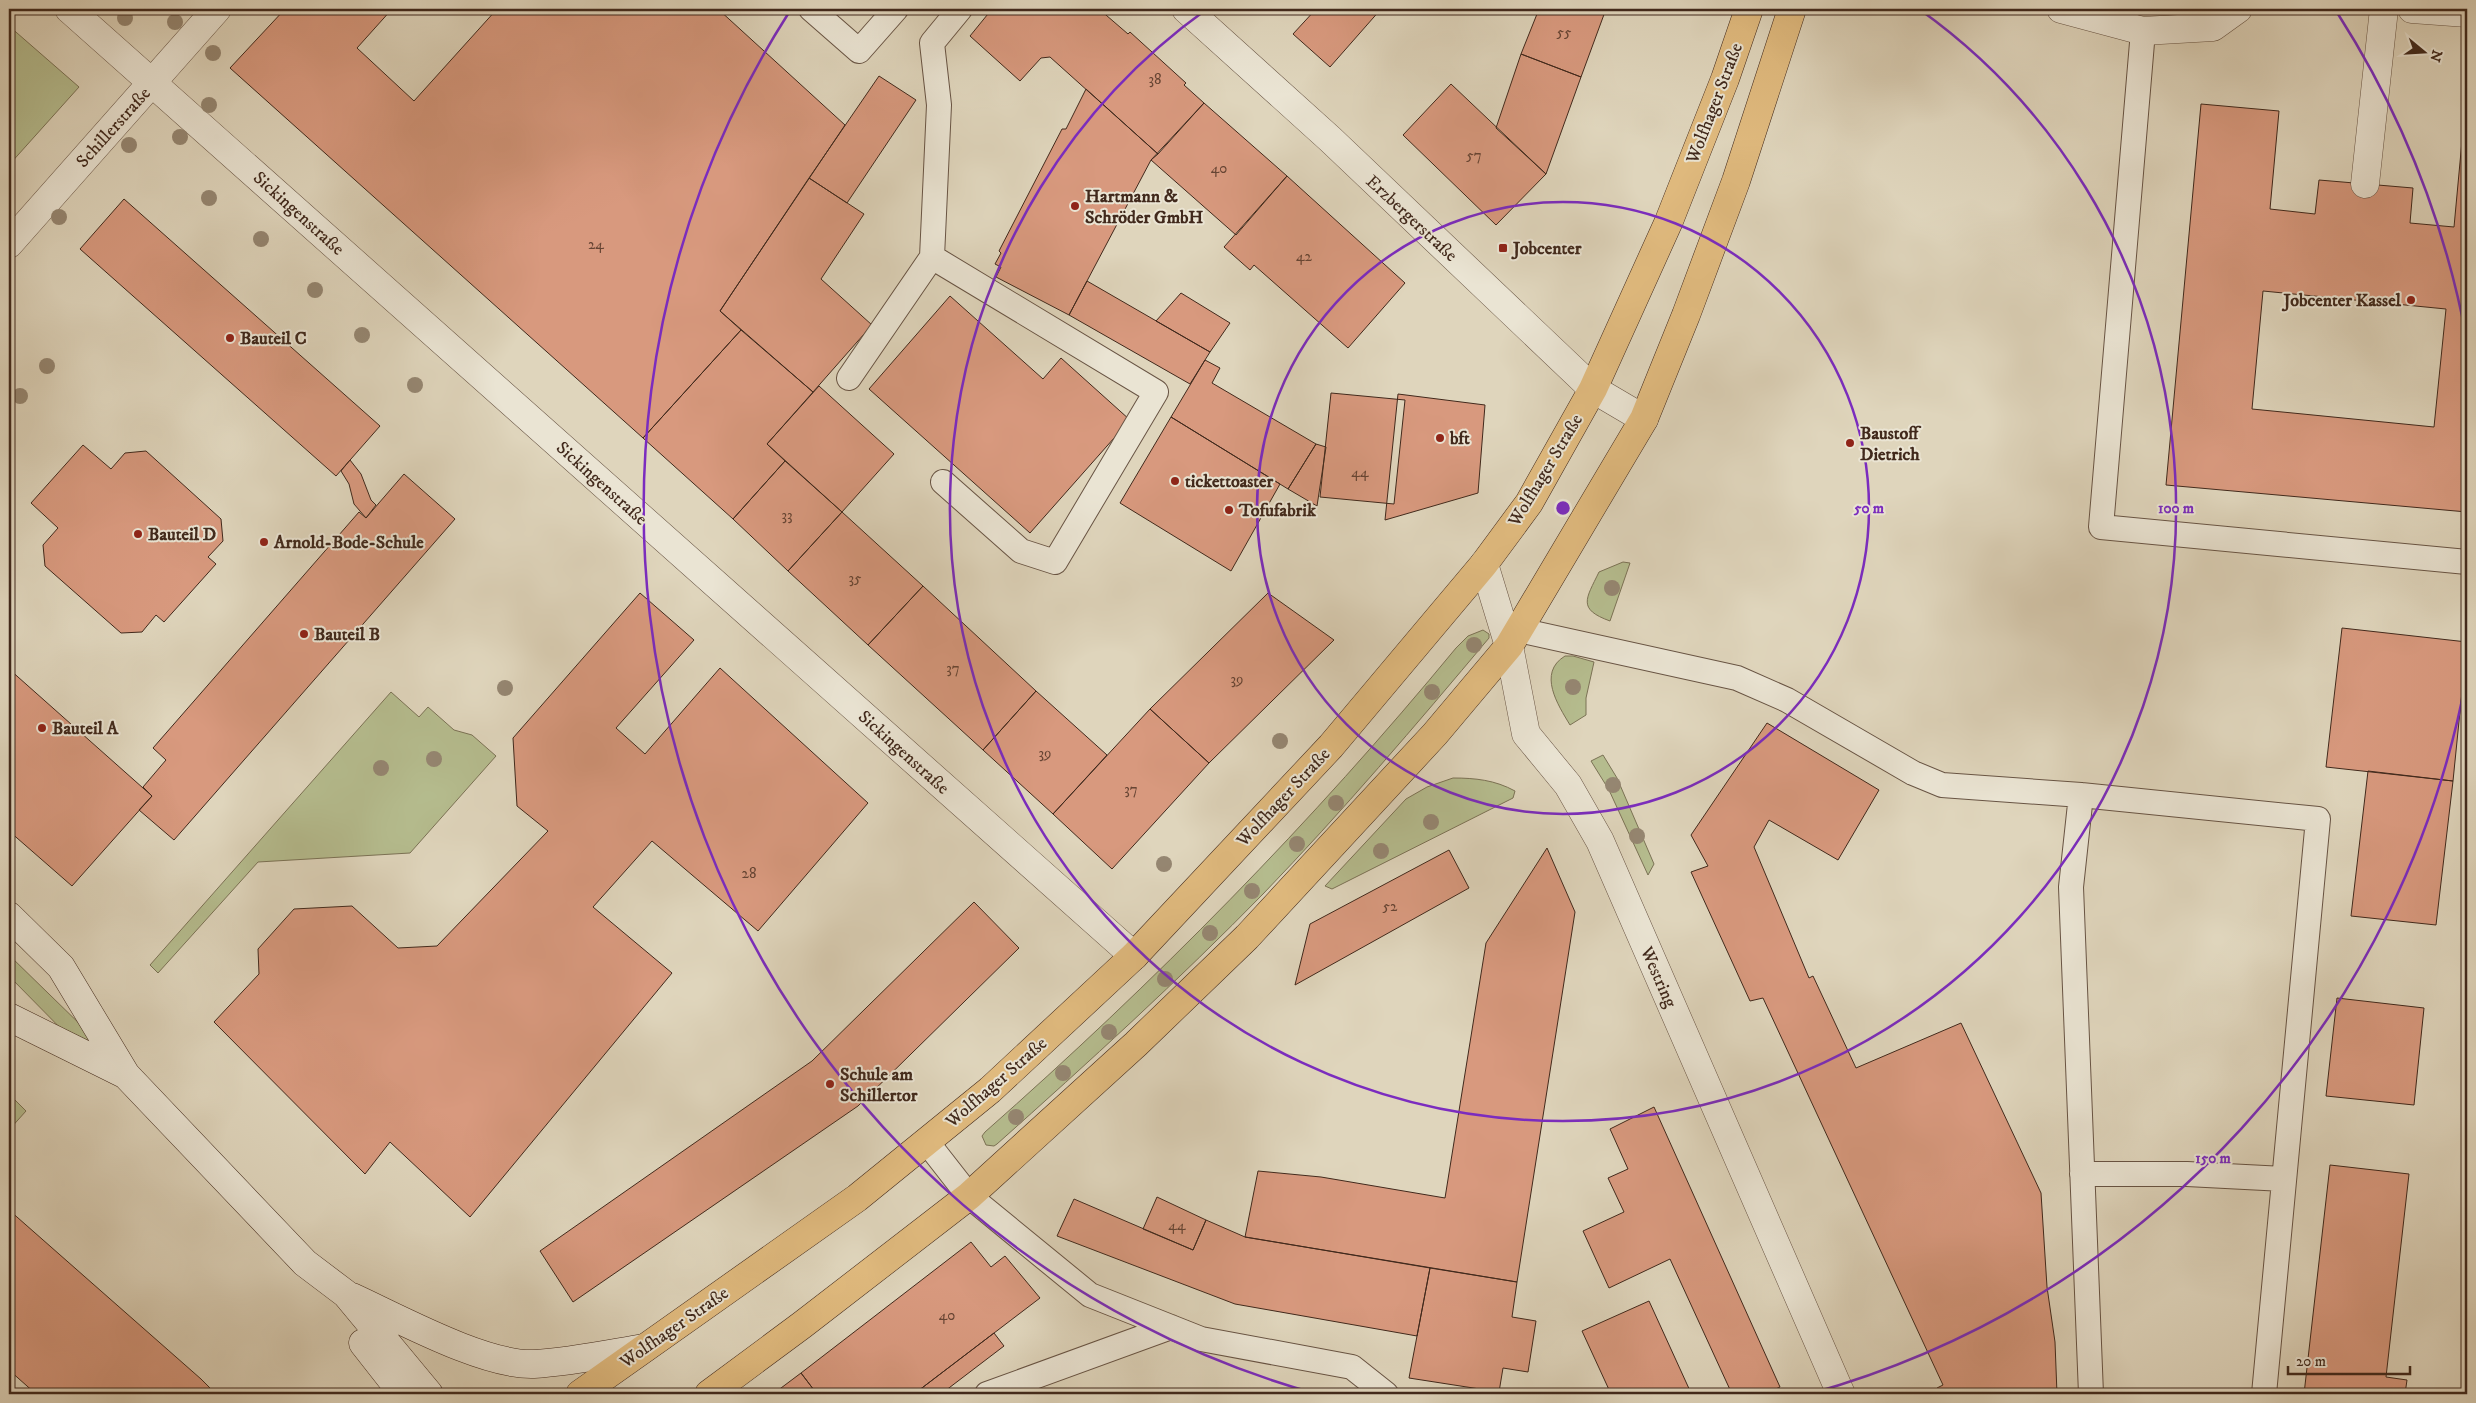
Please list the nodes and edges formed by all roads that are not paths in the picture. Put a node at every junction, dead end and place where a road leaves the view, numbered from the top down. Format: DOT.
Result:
graph roads {
  1 [pos="69,9"];
  2 [pos="217,9"];
  3 [pos="811,9"];
  4 [pos="896,9"];
  5 [pos="960,9"];
  6 [pos="1186,9"];
  7 [pos="1749,9"];
  8 [pos="1792,9"];
  9 [pos="2061,9"];
  10 [pos="2238,9"];
  11 [pos="2384,9"];
  12 [pos="2412,9"];
  13 [pos="2467,13"];
  14 [pos="2143,32"];
  15 [pos="152,83"];
  16 [pos="2365,184"];
  17 [pos="9,244"];
  18 [pos="932,257"];
  19 [pos="849,378"];
  20 [pos="1592,389"];
  21 [pos="1644,419"];
  22 [pos="943,482"];
  23 [pos="2467,562"];
  24 [pos="1484,564"];
  25 [pos="1514,638"];
  26 [pos="2081,795"];
  27 [pos="9,916"];
  28 [pos="1134,956"];
  29 [pos="9,1017"];
  30 [pos="126,1075"];
  31 [pos="926,1142"];
  32 [pos="2082,1174"];
  33 [pos="2284,1180"];
  34 [pos="969,1196"];
  35 [pos="305,1263"];
  36 [pos="346,1294"];
  37 [pos="1171,1327"];
  38 [pos="644,1348"];
  39 [pos="404,1394"];
  40 [pos="429,1394"];
  41 [pos="580,1394"];
  42 [pos="709,1394"];
  43 [pos="987,1394"];
  44 [pos="1386,1394"];
  45 [pos="1842,1394"];
  46 [pos="2091,1394"];
  47 [pos="2264,1394"];
  1 -- 15 [label="street, Sickingenstraße"];
  2 -- 15 [label="street, Schillerstraße"];
  3 -- 4 [label="lane"];
  5 -- 18 [label="lane"];
  6 -- 20 [label="street, Erzbergerstraße"];
  7 -- 20 [label="main road, Wolfhager Straße"];
  8 -- 21 [label="main road"];
  9 -- 14 [label="street"];
  10 -- 14 [label="street"];
  11 -- 16 [label="street"];
  12 -- 13 [label="street"];
  14 -- 23 [label="lane"];
  15 -- 17 [label="street, Schillerstraße"];
  15 -- 28 [label="street, Sickingenstraße"];
  18 -- 19 [label="lane"];
  18 -- 22 [label="lane"];
  20 -- 21 [label="street, Erzbergerstraße"];
  20 -- 24 [label="main road, Wolfhager Straße"];
  21 -- 25 [label="main road"];
  24 -- 25 [label="street, Westring"];
  24 -- 28 [label="main road, Wolfhager Straße"];
  25 -- 26 [label="lane"];
  25 -- 34 [label="main road"];
  25 -- 45 [label="street, Westring"];
  26 -- 32 [label="lane"];
  26 -- 33 [label="lane"];
  27 -- 30 [label="street"];
  28 -- 31 [label="main road, Wolfhager Straße"];
  29 -- 30 [label="street"];
  30 -- 35 [label="street"];
  31 -- 34 [label="lane"];
  31 -- 38 [label="main road, Wolfhager Straße"];
  32 -- 33 [label="lane"];
  32 -- 46 [label="lane"];
  33 -- 47 [label="lane"];
  34 -- 37 [label="lane"];
  34 -- 42 [label="main road"];
  35 -- 36 [label="street"];
  35 -- 39 [label="street"];
  36 -- 38 [label="street"];
  36 -- 40 [label="street"];
  37 -- 43 [label="lane"];
  37 -- 44 [label="lane"];
  38 -- 41 [label="main road, Wolfhager Straße"];
}
